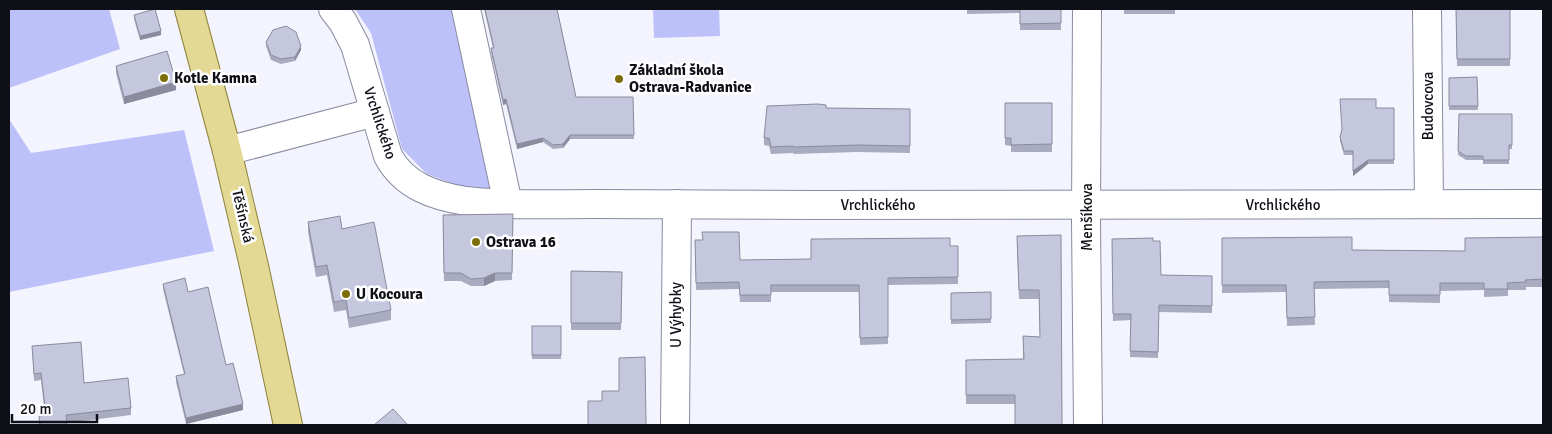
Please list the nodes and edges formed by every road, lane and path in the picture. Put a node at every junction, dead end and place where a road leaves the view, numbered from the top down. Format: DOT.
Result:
graph roads {
  1 [pos="189,9"];
  2 [pos="333,9"];
  3 [pos="466,9"];
  4 [pos="1087,9"];
  5 [pos="1427,9"];
  6 [pos="363,116"];
  7 [pos="227,151"];
  8 [pos="508,204"];
  9 [pos="677,204"];
  10 [pos="1429,204"];
  11 [pos="1543,204"];
  12 [pos="1086,206"];
  13 [pos="288,425"];
  14 [pos="676,425"];
  15 [pos="1088,425"];
  1 -- 7 [label="main road, Těšínská"];
  2 -- 6 [label="street, Vrchlického"];
  3 -- 8 [label="street"];
  4 -- 12 [label="street, Menšíkova"];
  5 -- 10 [label="street, Budovcova"];
  6 -- 7 [label="street"];
  6 -- 8 [label="street, Vrchlického"];
  7 -- 13 [label="main road, Těšínská"];
  8 -- 9 [label="street, Vrchlického"];
  9 -- 12 [label="street, Vrchlického"];
  9 -- 14 [label="street, U Výhybky"];
  10 -- 11 [label="street, Vrchlického"];
  10 -- 12 [label="street, Vrchlického"];
  12 -- 15 [label="street, Menšíkova"];
}
